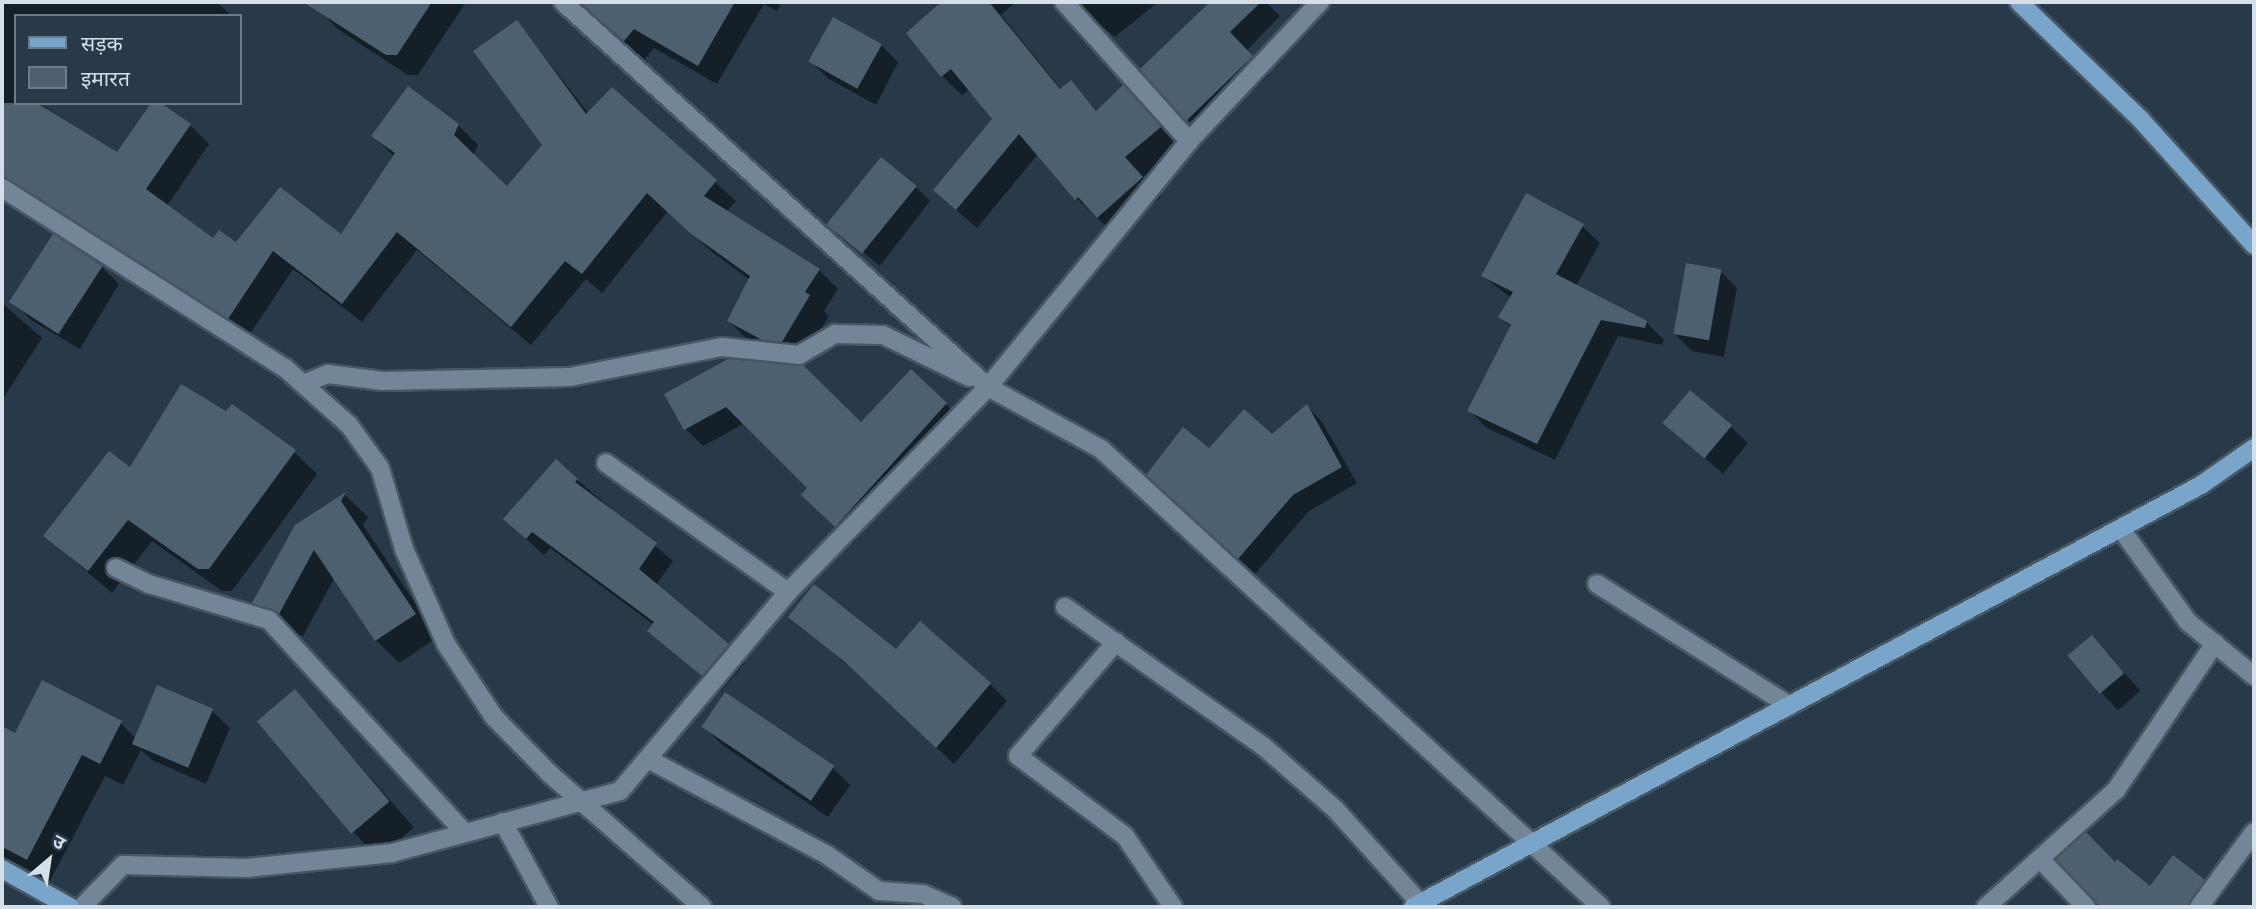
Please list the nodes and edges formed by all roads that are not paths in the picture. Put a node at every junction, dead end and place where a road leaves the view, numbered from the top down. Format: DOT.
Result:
graph roads {
  1 [pos="563,2"];
  2 [pos="1064,2"];
  3 [pos="1320,2"];
  4 [pos="2020,2"];
  5 [pos="1189,141"];
  6 [pos="2,188"];
  7 [pos="2254,245"];
  8 [pos="303,384"];
  9 [pos="988,387"];
  10 [pos="2254,448"];
  11 [pos="606,463"];
  12 [pos="2121,529"];
  13 [pos="116,568"];
  14 [pos="1597,584"];
  15 [pos="788,592"];
  16 [pos="1065,607"];
  17 [pos="1116,642"];
  18 [pos="2215,643"];
  19 [pos="2254,676"];
  20 [pos="1790,706"];
  21 [pos="648,759"];
  22 [pos="580,800"];
  23 [pos="503,822"];
  24 [pos="2254,832"];
  25 [pos="465,833"];
  26 [pos="1530,845"];
  27 [pos="2041,860"];
  28 [pos="2,869"];
  29 [pos="1417,905"];
  30 [pos="70,907"];
  31 [pos="82,907"];
  32 [pos="549,907"];
  33 [pos="702,907"];
  34 [pos="952,907"];
  35 [pos="1173,907"];
  36 [pos="1601,907"];
  37 [pos="1986,907"];
  38 [pos="2086,907"];
  39 [pos="2199,907"];
  1 -- 9 [label="street"];
  2 -- 5 [label="street"];
  3 -- 5 [label="street"];
  4 -- 7 [label="main road"];
  5 -- 9 [label="street"];
  6 -- 8 [label="street"];
  8 -- 9 [label="street"];
  8 -- 22 [label="street"];
  9 -- 15 [label="street"];
  9 -- 26 [label="street"];
  10 -- 12 [label="main road"];
  11 -- 15 [label="street"];
  12 -- 18 [label="street"];
  12 -- 20 [label="main road"];
  13 -- 25 [label="street"];
  14 -- 20 [label="street"];
  15 -- 21 [label="street"];
  16 -- 17 [label="street"];
  17 -- 29 [label="street"];
  17 -- 35 [label="street"];
  18 -- 19 [label="street"];
  18 -- 27 [label="street"];
  20 -- 26 [label="main road"];
  21 -- 22 [label="street"];
  21 -- 34 [label="street"];
  22 -- 23 [label="street"];
  22 -- 33 [label="street"];
  23 -- 25 [label="street"];
  23 -- 32 [label="street"];
  24 -- 39 [label="street"];
  25 -- 31 [label="street"];
  26 -- 29 [label="main road"];
  26 -- 36 [label="street"];
  27 -- 37 [label="street"];
  27 -- 38 [label="street"];
  28 -- 30 [label="main road"];
}
